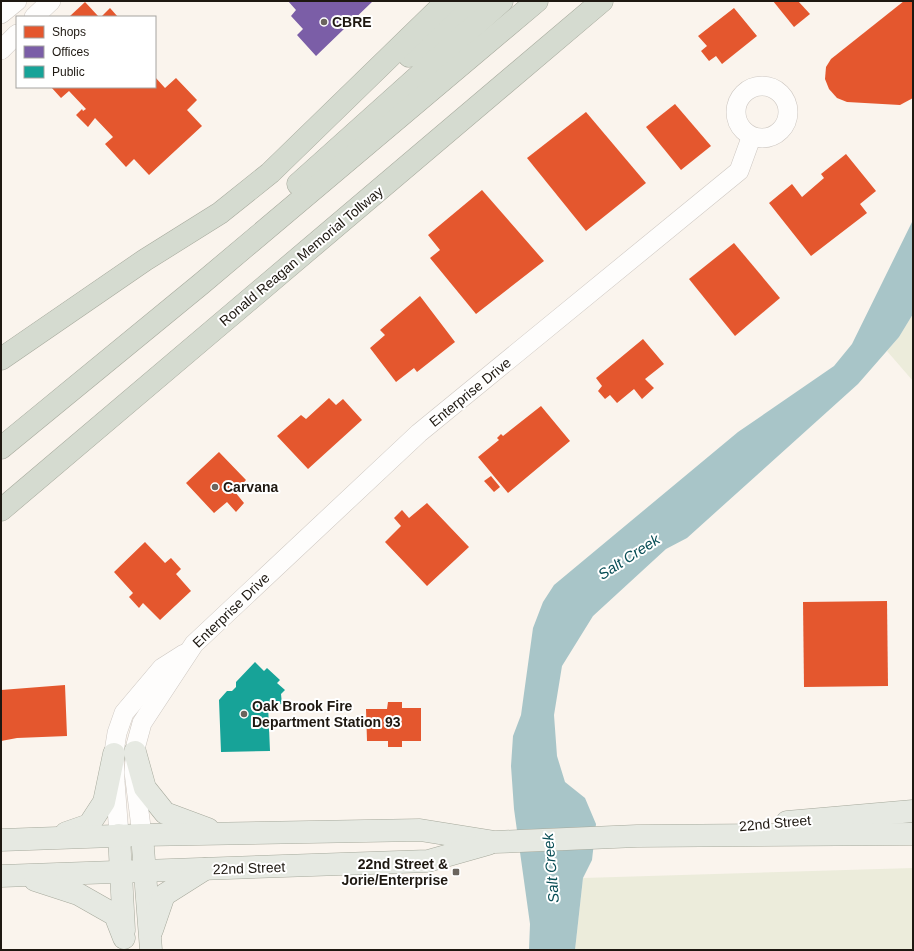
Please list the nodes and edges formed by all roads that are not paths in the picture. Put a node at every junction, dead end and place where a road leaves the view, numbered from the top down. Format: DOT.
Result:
graph roads {
  1 [pos="17,1"];
  2 [pos="50,1"];
  3 [pos="447,1"];
  4 [pos="474,1"];
  5 [pos="502,1"];
  6 [pos="537,1"];
  7 [pos="602,1"];
  8 [pos="1,14"];
  9 [pos="35,16"];
  10 [pos="16,35"];
  11 [pos="1,50"];
  12 [pos="751,138"];
  13 [pos="270,173"];
  14 [pos="259,236"];
  15 [pos="1,359"];
  16 [pos="1,448"];
  17 [pos="1,510"];
  18 [pos="125,753"];
  19 [pos="913,811"];
  20 [pos="218,833"];
  21 [pos="913,834"];
  22 [pos="119,835"];
  23 [pos="142,835"];
  24 [pos="637,836"];
  25 [pos="53,838"];
  26 [pos="1,840"];
  27 [pos="495,842"];
  28 [pos="205,869"];
  29 [pos="143,871"];
  30 [pos="121,873"];
  31 [pos="11,876"];
  32 [pos="150,943"];
  33 [pos="125,944"];
  1 -- 8 [label="street"];
  2 -- 9 [label="street"];
  3 -- 13 [label="highway"];
  4 -- 13 [label="highway"];
  5 -- 14 [label="highway"];
  6 -- 14 [label="highway"];
  7 -- 17 [label="highway, Ronald Reagan Memorial Tollway"];
  10 -- 11 [label="street"];
  12 -- 18 [label="street, Enterprise Drive"];
  13 -- 15 [label="highway"];
  14 -- 16 [label="highway"];
  18 -- 20 [label="main road"];
  18 -- 22 [label="street, Enterprise Drive"];
  18 -- 23 [label="street, Enterprise Drive"];
  18 -- 25 [label="main road"];
  19 -- 24 [label="main road, 22nd Street"];
  20 -- 23 [label="main road, 22nd Street"];
  20 -- 27 [label="main road, 22nd Street"];
  21 -- 24 [label="main road, 22nd Street"];
  22 -- 23 [label="main road, 22nd Street"];
  22 -- 25 [label="main road, 22nd Street"];
  22 -- 30 [label="main road"];
  23 -- 29 [label="main road"];
  24 -- 27 [label="main road, 22nd Street"];
  25 -- 26 [label="main road, 22nd Street"];
  27 -- 28 [label="main road, 22nd Street"];
  28 -- 29 [label="main road, 22nd Street"];
  28 -- 32 [label="main road"];
  29 -- 30 [label="main road, 22nd Street"];
  29 -- 32 [label="main road"];
  30 -- 31 [label="main road, 22nd Street"];
  30 -- 33 [label="main road"];
  31 -- 33 [label="main road"];
}
